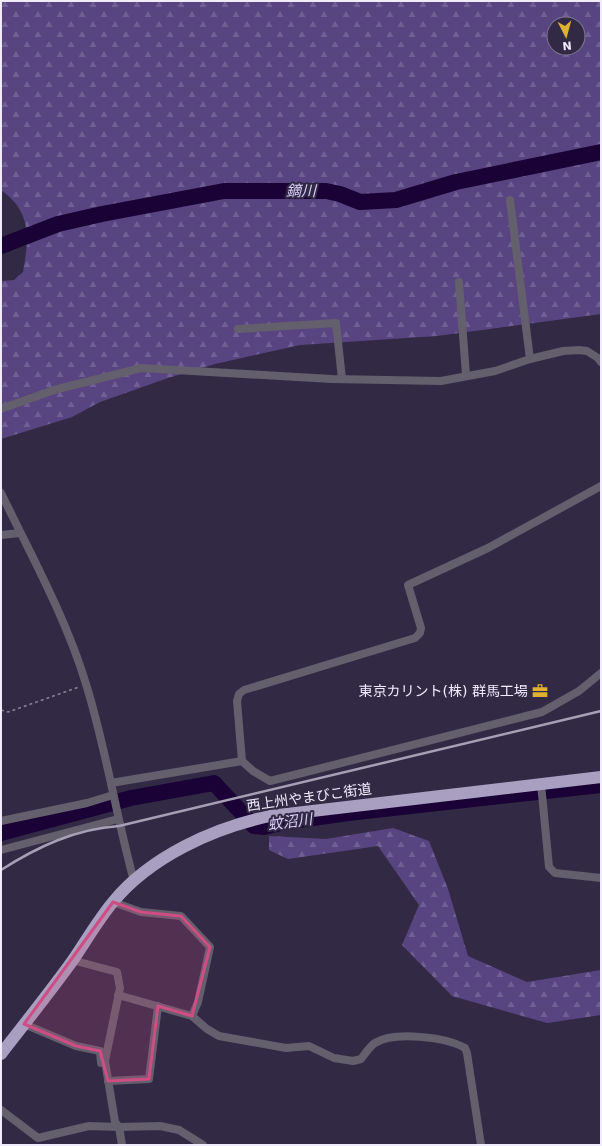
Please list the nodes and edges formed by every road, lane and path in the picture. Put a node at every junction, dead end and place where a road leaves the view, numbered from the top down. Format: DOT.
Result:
graph roads {
  1 [pos="510,200"];
  2 [pos="459,282"];
  3 [pos="238,329"];
  4 [pos="530,359"];
  5 [pos="601,362"];
  6 [pos="466,375"];
  7 [pos="342,379"];
  8 [pos="1,409"];
  9 [pos="601,486"];
  10 [pos="1,493"];
  11 [pos="20,533"];
  12 [pos="1,535"];
  13 [pos="601,673"];
  14 [pos="86,684"];
  15 [pos="1,710"];
  16 [pos="242,761"];
  17 [pos="601,777"];
  18 [pos="111,783"];
  19 [pos="541,786"];
  20 [pos="113,795"];
  21 [pos="118,819"];
  22 [pos="1,821"];
  23 [pos="1,850"];
  24 [pos="601,878"];
  25 [pos="134,881"];
  26 [pos="113,902"];
  27 [pos="72,960"];
  28 [pos="118,995"];
  29 [pos="158,1006"];
  30 [pos="192,1016"];
  31 [pos="24,1024"];
  32 [pos="1,1054"];
  33 [pos="105,1064"];
  34 [pos="108,1081"];
  35 [pos="1,1110"];
  36 [pos="119,1128"];
  37 [pos="122,1145"];
  38 [pos="203,1145"];
  39 [pos="481,1145"];
  1 -- 4 [label="street"];
  2 -- 6 [label="street"];
  3 -- 7 [label="street"];
  4 -- 5 [label="street"];
  4 -- 6 [label="street"];
  6 -- 7 [label="street"];
  7 -- 8 [label="street"];
  9 -- 16 [label="street"];
  10 -- 11 [label="street"];
  11 -- 12 [label="street"];
  11 -- 14 [label="street"];
  13 -- 16 [label="street"];
  14 -- 15 [label="path"];
  14 -- 18 [label="street"];
  16 -- 18 [label="street"];
  17 -- 19 [label="highway, 西上州やまびこ街道"];
  18 -- 20 [label="street"];
  19 -- 24 [label="street"];
  19 -- 25 [label="highway, 西上州やまびこ街道"];
  20 -- 21 [label="street"];
  20 -- 22 [label="street"];
  21 -- 23 [label="street"];
  21 -- 25 [label="street"];
  25 -- 26 [label="highway, 西上州やまびこ街道"];
  26 -- 27 [label="highway, 西上州やまびこ街道"];
  26 -- 30 [label="street"];
  27 -- 28 [label="street"];
  27 -- 31 [label="highway, 西上州やまびこ街道"];
  28 -- 29 [label="street"];
  28 -- 33 [label="street"];
  29 -- 30 [label="street"];
  29 -- 34 [label="street"];
  30 -- 39 [label="street"];
  31 -- 32 [label="highway, 西上州やまびこ街道"];
  31 -- 33 [label="street"];
  33 -- 34 [label="street"];
  34 -- 36 [label="street"];
  35 -- 36 [label="street"];
  36 -- 37 [label="street"];
  36 -- 38 [label="street"];
}
